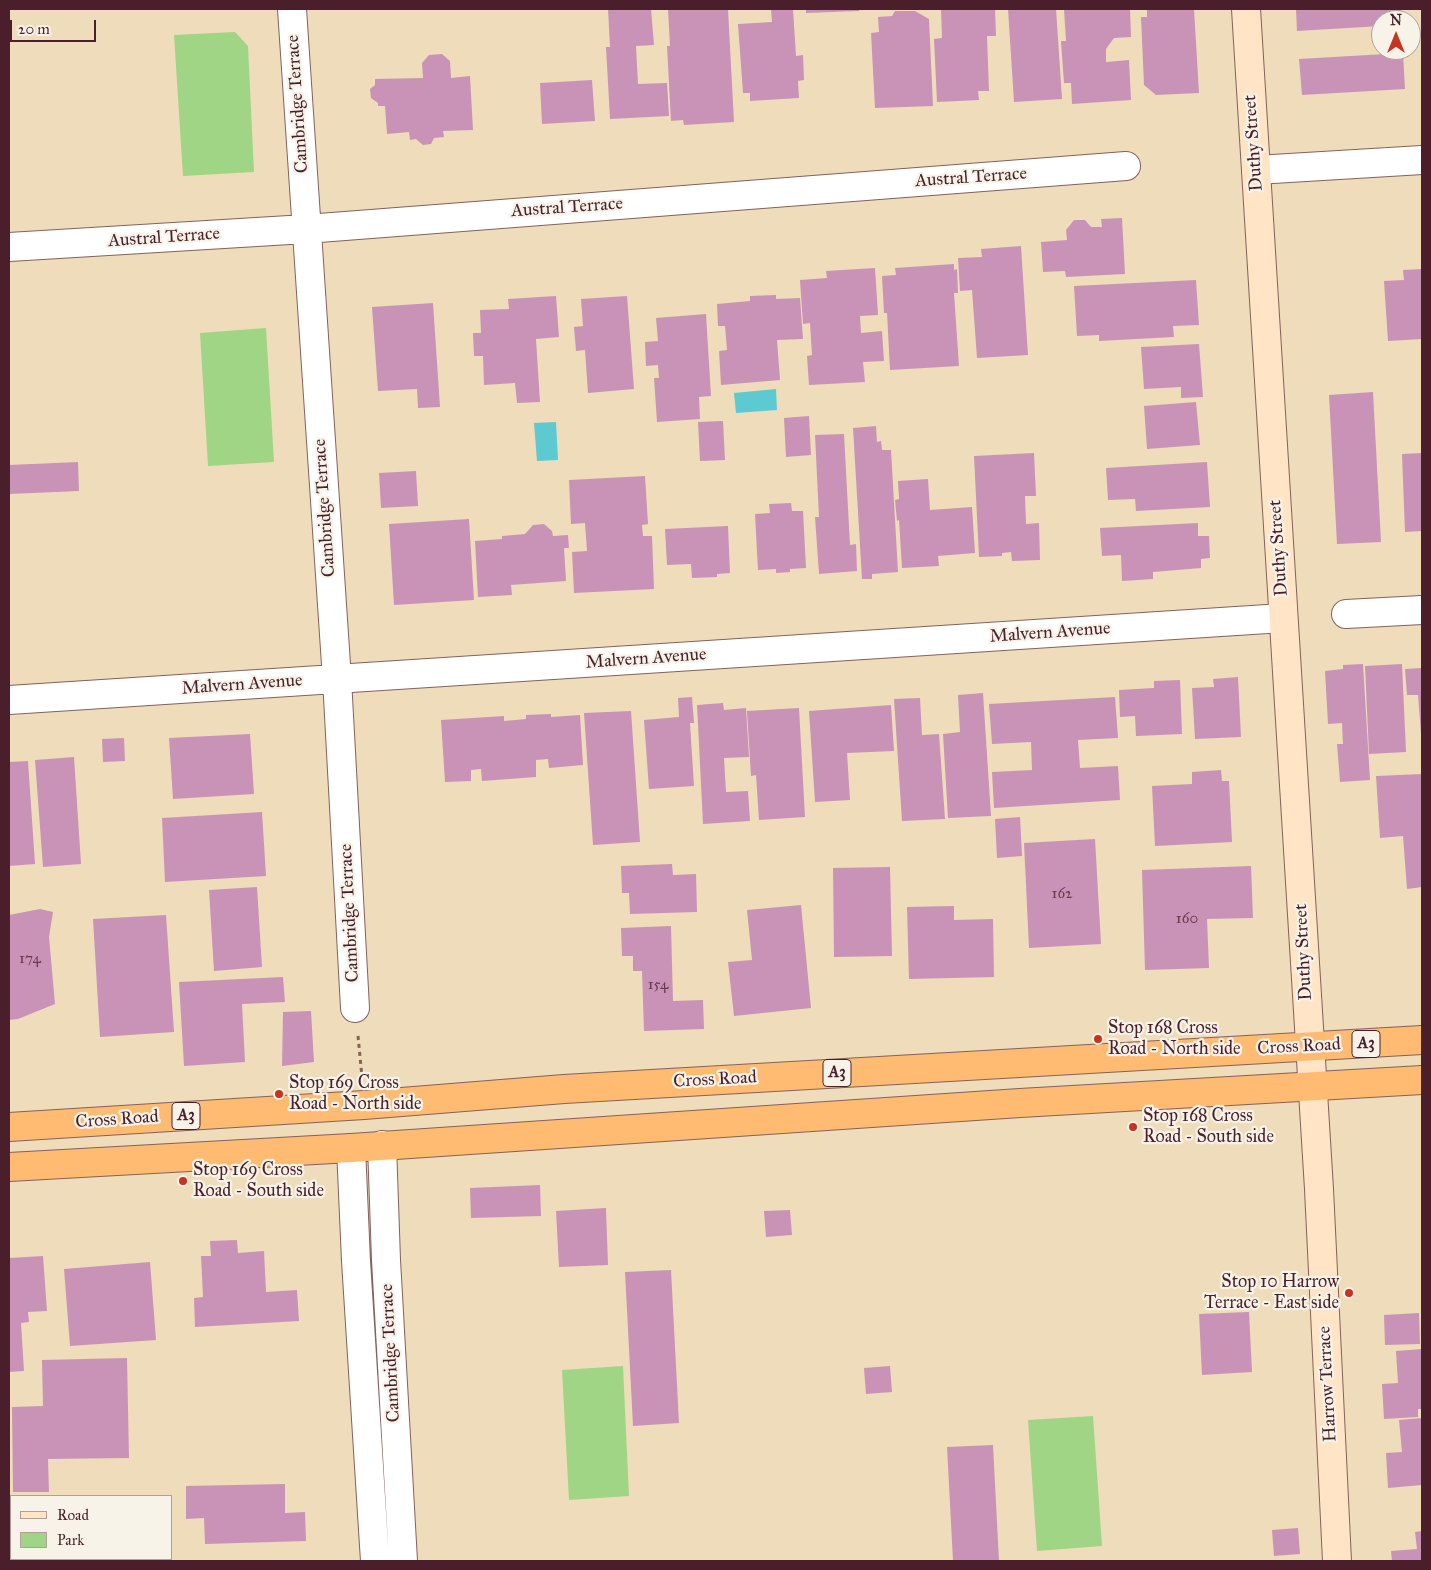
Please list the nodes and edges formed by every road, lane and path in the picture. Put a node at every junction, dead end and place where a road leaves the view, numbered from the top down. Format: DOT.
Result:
graph roads {
  1 [pos="292,9"];
  2 [pos="1246,9"];
  3 [pos="1422,160"];
  4 [pos="1126,166"];
  5 [pos="1256,170"];
  6 [pos="306,229"];
  7 [pos="9,247"];
  8 [pos="1422,610"];
  9 [pos="1346,614"];
  10 [pos="1284,618"];
  11 [pos="337,679"];
  12 [pos="9,700"];
  13 [pos="355,1008"];
  14 [pos="1422,1040"];
  15 [pos="1310,1047"];
  16 [pos="1422,1080"];
  17 [pos="1312,1087"];
  18 [pos="364,1105"];
  19 [pos="9,1127"];
  20 [pos="382,1145"];
  21 [pos="352,1148"];
  22 [pos="9,1168"];
  23 [pos="396,1442"];
  24 [pos="368,1444"];
  25 [pos="374,1550"];
  26 [pos="402,1550"];
  27 [pos="1337,1561"];
  1 -- 6 [label="street, Cambridge Terrace"];
  2 -- 5 [label="street, Duthy Street"];
  3 -- 5 [label="street"];
  4 -- 6 [label="street, Austral Terrace"];
  5 -- 10 [label="street, Duthy Street"];
  6 -- 7 [label="street, Austral Terrace"];
  6 -- 11 [label="street, Cambridge Terrace"];
  8 -- 9 [label="street"];
  10 -- 11 [label="street, Malvern Avenue"];
  10 -- 15 [label="street, Duthy Street"];
  11 -- 12 [label="street, Malvern Avenue"];
  11 -- 13 [label="street, Cambridge Terrace"];
  13 -- 18 [label="path"];
  14 -- 15 [label="highway, Cross Road / A3"];
  15 -- 17 [label="street, Duthy Street"];
  15 -- 18 [label="highway, Cross Road / A3"];
  16 -- 17 [label="highway, A3"];
  17 -- 20 [label="highway, A3"];
  17 -- 27 [label="street, Harrow Terrace"];
  18 -- 19 [label="highway, Cross Road / A3"];
  18 -- 20 [label="highway"];
  18 -- 21 [label="highway"];
  20 -- 21 [label="highway, A3"];
  20 -- 23 [label="street, Cambridge Terrace"];
  21 -- 22 [label="highway, A3"];
  21 -- 24 [label="street, Cambridge Terrace"];
  23 -- 24 [label="street"];
  23 -- 26 [label="street, Cambridge Terrace"];
  24 -- 25 [label="street, Cambridge Terrace"];
  25 -- 26 [label="street"];
}
